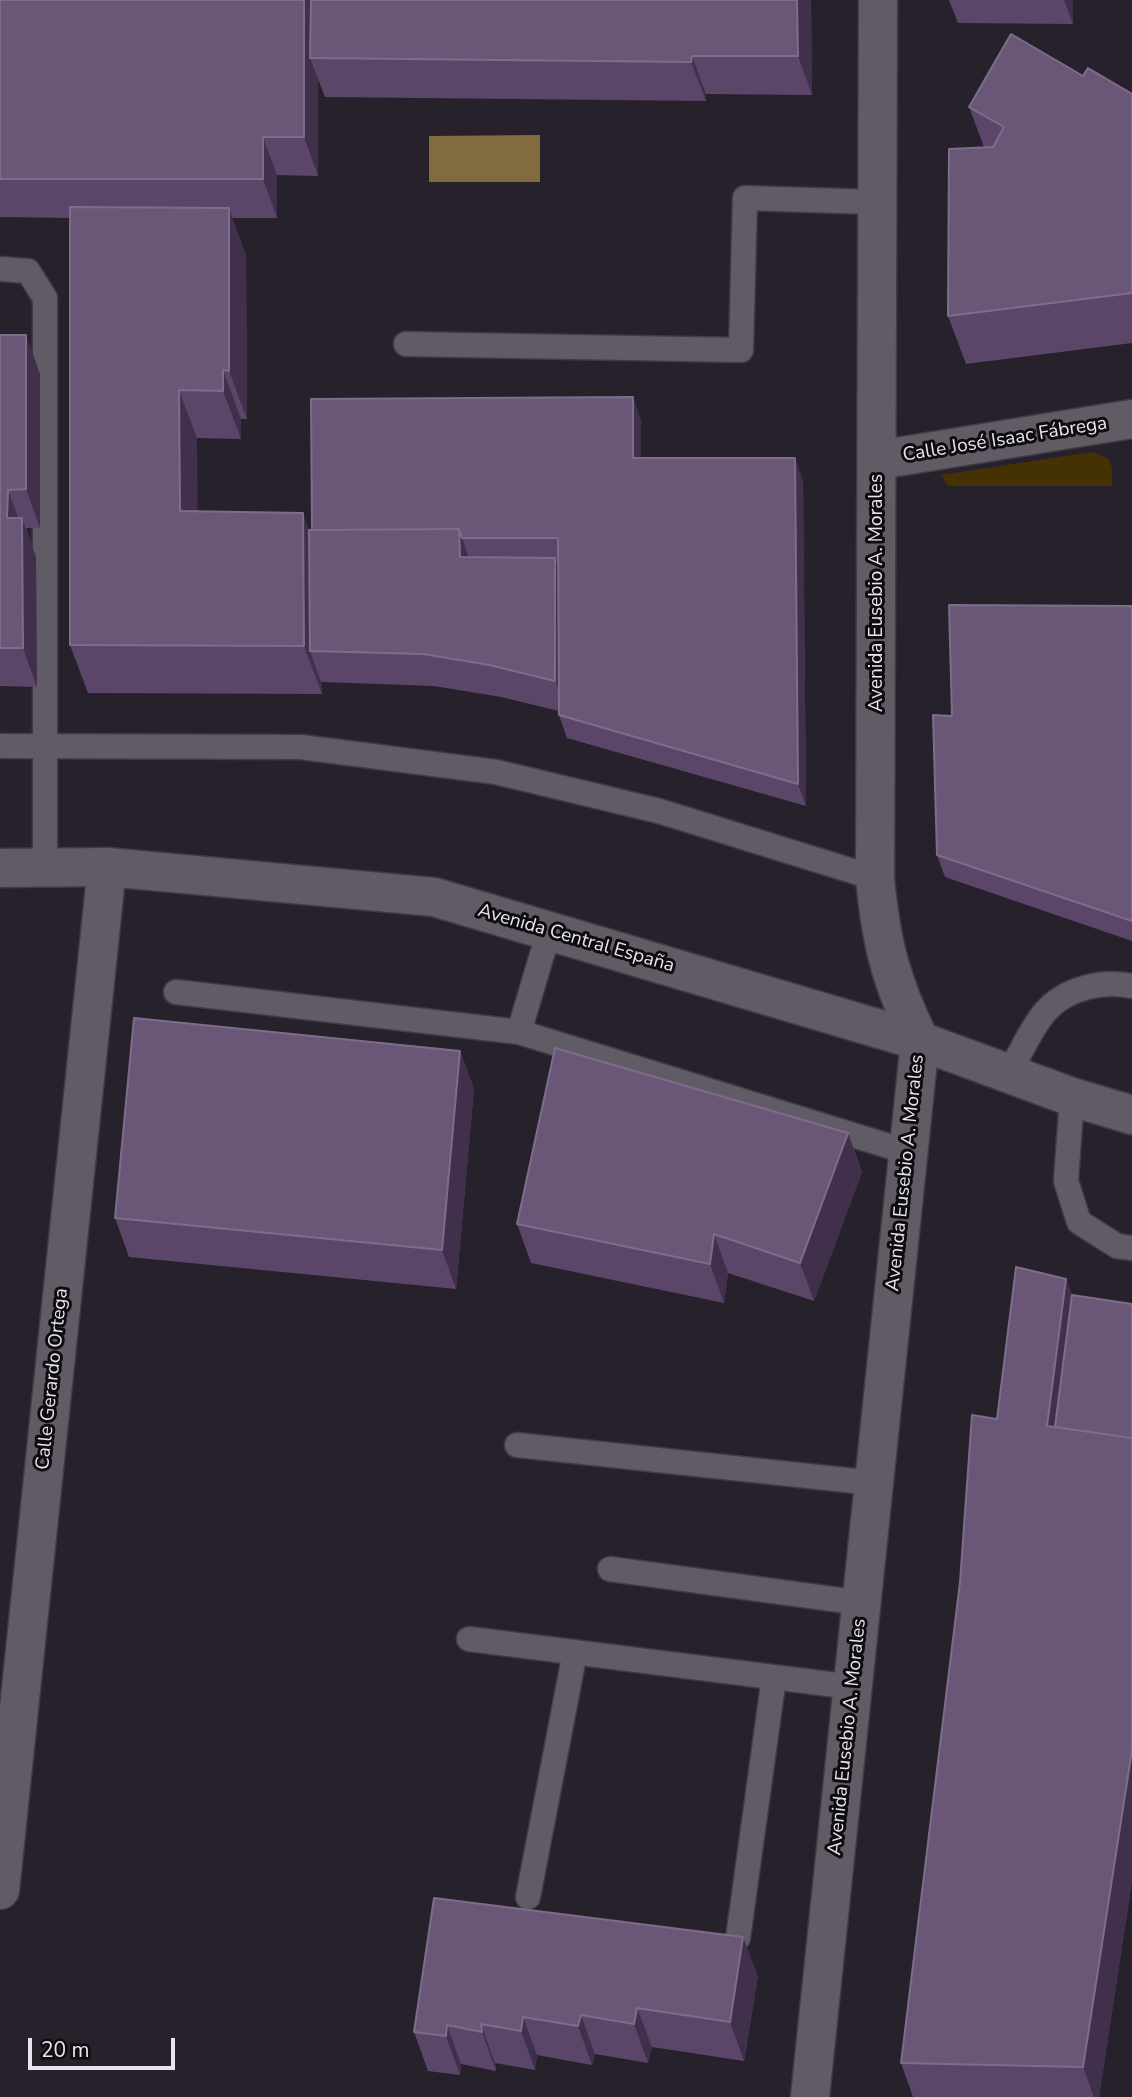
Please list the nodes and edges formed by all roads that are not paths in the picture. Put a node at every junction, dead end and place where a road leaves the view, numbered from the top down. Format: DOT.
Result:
graph roads {
  1 [pos="878,0"];
  2 [pos="876,202"];
  3 [pos="0,269"];
  4 [pos="406,344"];
  5 [pos="1132,419"];
  6 [pos="878,460"];
  7 [pos="0,746"];
  8 [pos="46,747"];
  9 [pos="107,867"];
  10 [pos="0,868"];
  11 [pos="45,868"];
  12 [pos="875,878"];
  13 [pos="549,931"];
  14 [pos="1132,986"];
  15 [pos="176,992"];
  16 [pos="519,1032"];
  17 [pos="920,1041"];
  18 [pos="1009,1074"];
  19 [pos="1072,1097"];
  20 [pos="1132,1115"];
  21 [pos="908,1152"];
  22 [pos="1132,1248"];
  23 [pos="517,1445"];
  24 [pos="874,1483"];
  25 [pos="611,1569"];
  26 [pos="862,1603"];
  27 [pos="468,1639"];
  28 [pos="575,1652"];
  29 [pos="774,1677"];
  30 [pos="853,1687"];
  31 [pos="0,1890"];
  32 [pos="528,1897"];
  33 [pos="738,1938"];
  34 [pos="810,2097"];
  1 -- 2 [label="street, Avenida Eusebio A. Morales"];
  2 -- 4 [label="lane"];
  2 -- 6 [label="street, Avenida Eusebio A. Morales"];
  3 -- 8 [label="lane"];
  5 -- 6 [label="street, Calle José Isaac Fábrega"];
  6 -- 12 [label="street, Avenida Eusebio A. Morales"];
  7 -- 8 [label="lane"];
  8 -- 11 [label="lane"];
  8 -- 12 [label="lane"];
  9 -- 11 [label="street, Avenida Central España"];
  9 -- 13 [label="street, Avenida Central España"];
  9 -- 31 [label="street, Calle Gerardo Ortega"];
  10 -- 11 [label="street, Avenida Central España"];
  12 -- 17 [label="street, Avenida Eusebio A. Morales"];
  13 -- 16 [label="lane"];
  13 -- 17 [label="street, Avenida Central España"];
  14 -- 18 [label="lane"];
  15 -- 16 [label="lane"];
  16 -- 21 [label="lane"];
  17 -- 18 [label="street, Avenida Central España"];
  17 -- 21 [label="street, Avenida Eusebio A. Morales"];
  18 -- 19 [label="street, Avenida Central España"];
  19 -- 20 [label="street, Avenida Central España"];
  19 -- 22 [label="lane"];
  21 -- 24 [label="street, Avenida Eusebio A. Morales"];
  23 -- 24 [label="lane"];
  24 -- 26 [label="street, Avenida Eusebio A. Morales"];
  25 -- 26 [label="lane"];
  26 -- 30 [label="street, Avenida Eusebio A. Morales"];
  27 -- 28 [label="lane"];
  28 -- 29 [label="lane"];
  28 -- 32 [label="lane"];
  29 -- 30 [label="lane"];
  29 -- 33 [label="lane"];
  30 -- 34 [label="street, Avenida Eusebio A. Morales"];
}
